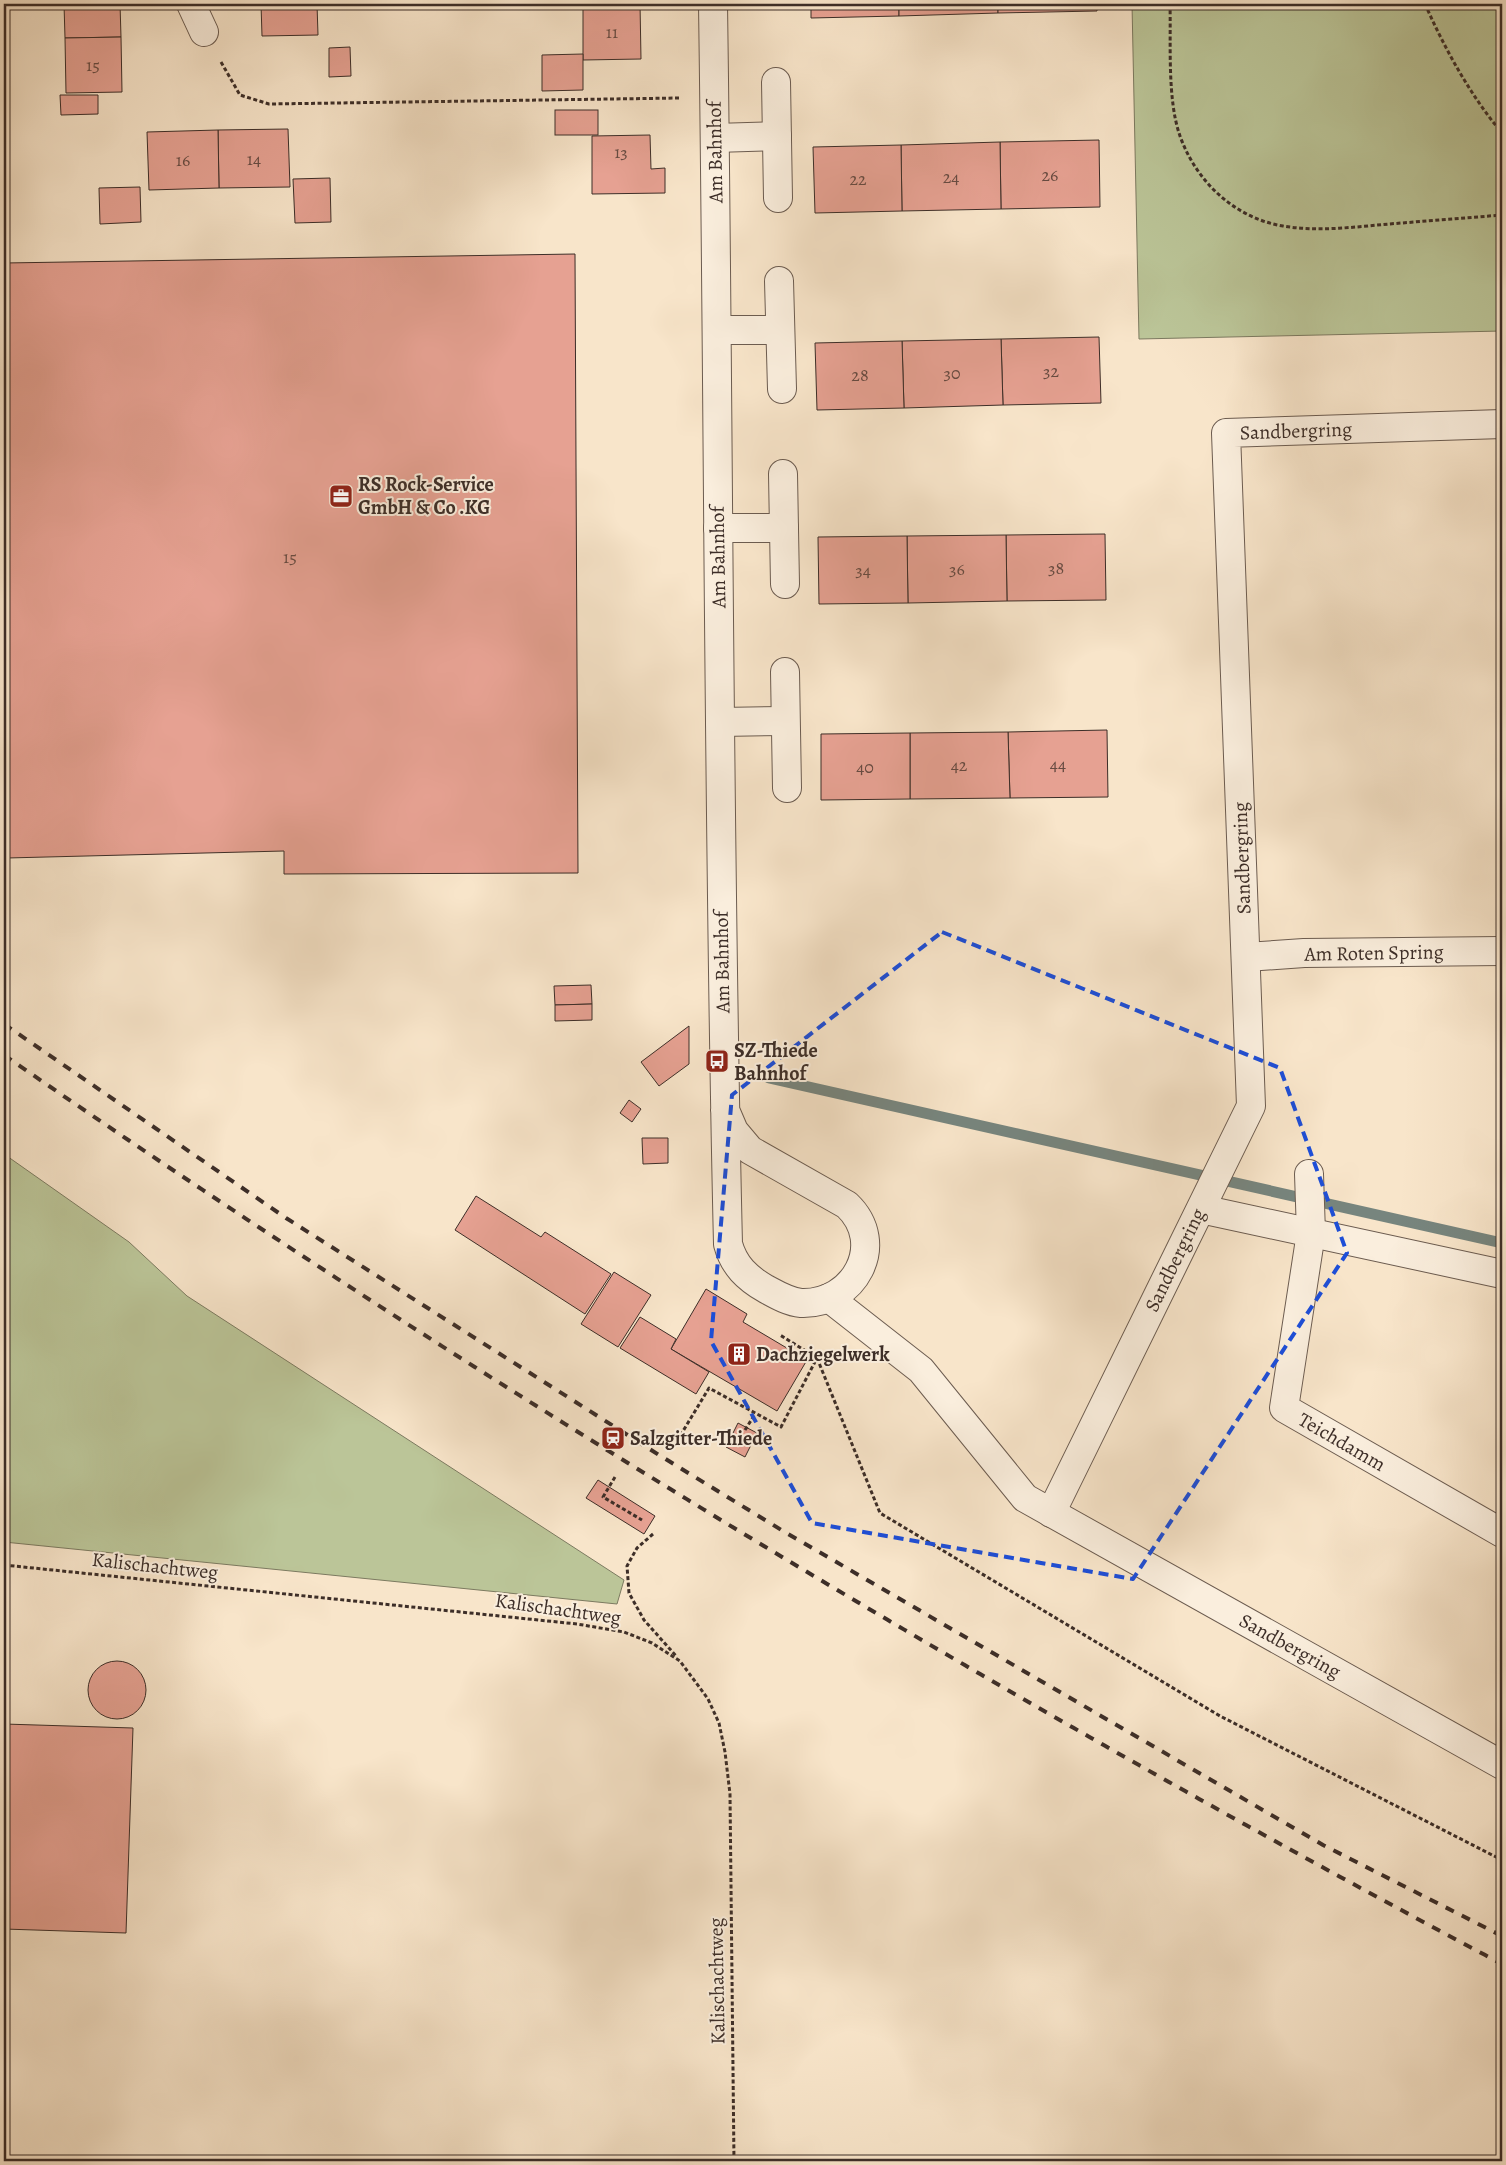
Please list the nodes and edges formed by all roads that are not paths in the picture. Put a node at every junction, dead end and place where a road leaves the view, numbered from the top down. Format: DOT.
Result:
graph roads {
  1 [pos="191,4"];
  2 [pos="714,4"];
  3 [pos="204,32"];
  4 [pos="776,82"];
  5 [pos="777,136"];
  6 [pos="715,138"];
  7 [pos="778,198"];
  8 [pos="779,281"];
  9 [pos="716,330"];
  10 [pos="780,330"];
  11 [pos="782,389"];
  12 [pos="1502,424"];
  13 [pos="783,474"];
  14 [pos="718,528"];
  15 [pos="784,528"];
  16 [pos="785,584"];
  17 [pos="785,672"];
  18 [pos="786,721"];
  19 [pos="720,722"];
  20 [pos="787,788"];
  21 [pos="1502,951"];
  22 [pos="1246,957"];
  23 [pos="725,1110"];
  24 [pos="1309,1174"];
  25 [pos="1204,1202"];
  26 [pos="1311,1233"];
  27 [pos="1502,1274"];
  28 [pos="829,1298"];
  29 [pos="1051,1513"];
  30 [pos="1502,1533"];
  31 [pos="1502,1765"];
  1 -- 3 [label="street"];
  2 -- 6 [label="street, Am Bahnhof"];
  4 -- 5 [label="street"];
  5 -- 6 [label="street"];
  5 -- 7 [label="street"];
  6 -- 9 [label="street, Am Bahnhof"];
  8 -- 10 [label="street"];
  9 -- 10 [label="street"];
  9 -- 14 [label="street, Am Bahnhof"];
  10 -- 11 [label="street"];
  12 -- 22 [label="street, Sandbergring"];
  13 -- 15 [label="street"];
  14 -- 15 [label="street"];
  14 -- 19 [label="street, Am Bahnhof"];
  15 -- 16 [label="street"];
  17 -- 18 [label="street"];
  18 -- 19 [label="street"];
  18 -- 20 [label="street"];
  19 -- 23 [label="street, Am Bahnhof"];
  21 -- 22 [label="street, Am Roten Spring"];
  22 -- 25 [label="street, Sandbergring"];
  23 -- 28 [label="street, Am Bahnhof"];
  23 -- 28 [label="street, Am Bahnhof"];
  24 -- 26 [label="street, Teichdamm"];
  25 -- 26 [label="street"];
  25 -- 29 [label="street, Sandbergring"];
  26 -- 27 [label="street"];
  26 -- 30 [label="street, Teichdamm"];
  28 -- 29 [label="street, Sandbergring"];
  29 -- 31 [label="street, Sandbergring"];
}
